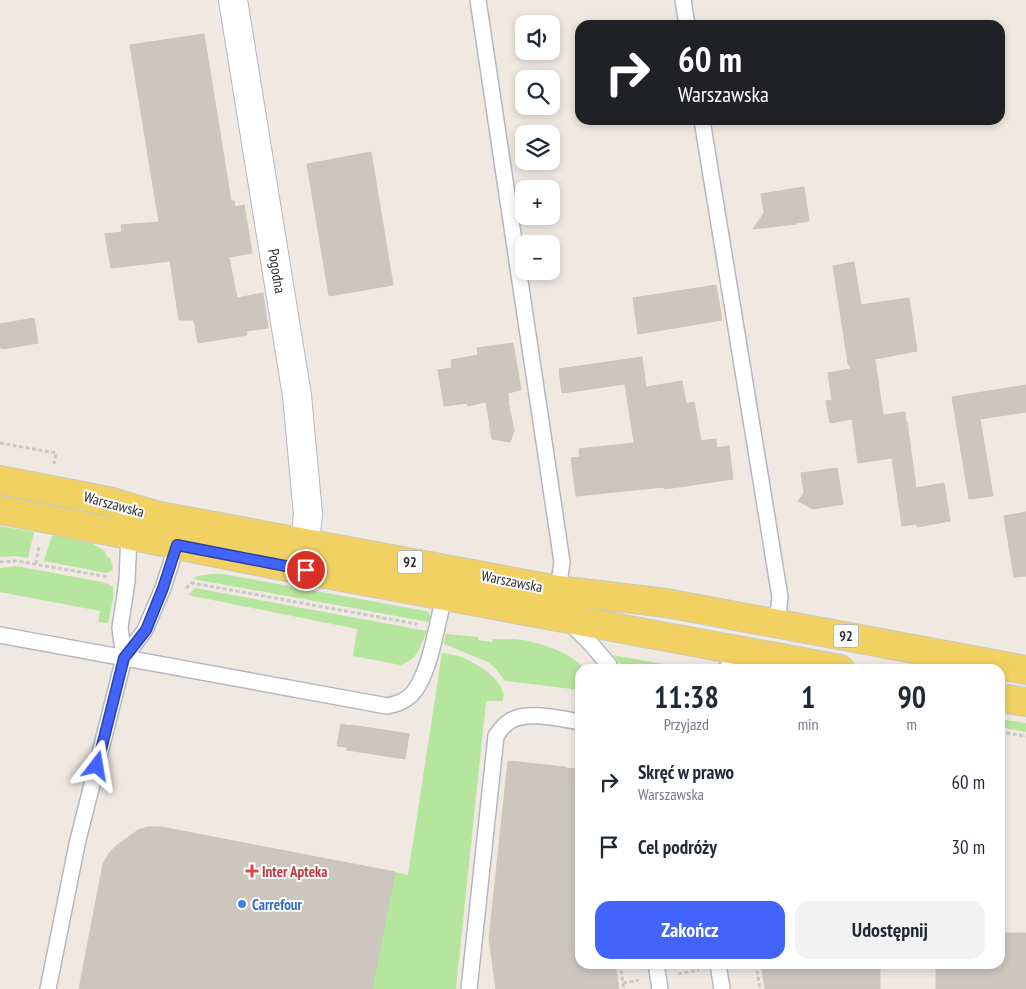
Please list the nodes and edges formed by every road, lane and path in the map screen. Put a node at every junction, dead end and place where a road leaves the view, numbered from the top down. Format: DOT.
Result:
graph roads {
  1 [pos="233,0"];
  2 [pos="478,0"];
  3 [pos="683,0"];
  4 [pos="686,20"];
  5 [pos="703,125"];
  6 [pos="0,480"];
  7 [pos="0,510"];
  8 [pos="156,515"];
  9 [pos="129,535"];
  10 [pos="40,541"];
  11 [pos="305,543"];
  12 [pos="177,545"];
  13 [pos="0,562"];
  14 [pos="36,564"];
  15 [pos="112,578"];
  16 [pos="558,590"];
  17 [pos="444,596"];
  18 [pos="565,618"];
  19 [pos="0,622"];
  20 [pos="777,624"];
  21 [pos="6,636"];
  22 [pos="124,658"];
  23 [pos="735,660"];
  24 [pos="608,664"];
  25 [pos="782,664"];
  26 [pos="994,664"];
  27 [pos="1005,666"];
  28 [pos="1026,670"];
  29 [pos="1005,699"];
  30 [pos="1026,702"];
  31 [pos="575,721"];
  32 [pos="1005,733"];
  33 [pos="1026,736"];
  34 [pos="621,969"];
  35 [pos="702,969"];
  36 [pos="719,969"];
  37 [pos="757,969"];
  38 [pos="658,977"];
  39 [pos="623,983"];
  40 [pos="48,989"];
  41 [pos="469,989"];
  42 [pos="624,989"];
  43 [pos="722,989"];
  44 [pos="760,989"];
  1 -- 11 [label="street, Pogodna"];
  2 -- 16 [label="lane"];
  3 -- 4 [label="lane"];
  5 -- 20 [label="lane"];
  6 -- 8 [label="main road, Warszawska / 92"];
  7 -- 9 [label="main road, Warszawska / 92"];
  8 -- 9 [label="lane"];
  8 -- 11 [label="main road, Warszawska / 92"];
  8 -- 12 [label="lane"];
  9 -- 12 [label="main road, Warszawska / 92"];
  9 -- 22 [label="lane"];
  10 -- 14 [label="path"];
  11 -- 16 [label="main road, Warszawska / 92"];
  12 -- 17 [label="main road, Warszawska / 92"];
  12 -- 22 [label="lane"];
  13 -- 14 [label="path"];
  14 -- 15 [label="path"];
  16 -- 20 [label="main road, Warszawska / 92"];
  17 -- 18 [label="main road, Warszawska / 92"];
  17 -- 22 [label="lane"];
  18 -- 23 [label="main road, Warszawska / 92"];
  18 -- 24 [label="lane"];
  19 -- 21 [label="lane"];
  20 -- 26 [label="main road, Warszawska / 92"];
  21 -- 22 [label="lane"];
  22 -- 40 [label="lane"];
  23 -- 25 [label="main road, Warszawska / 92"];
  27 -- 28 [label="main road, Warszawska / 92"];
  29 -- 30 [label="main road"];
  31 -- 41 [label="lane"];
  32 -- 33 [label="path"];
  34 -- 39 [label="path"];
  35 -- 38 [label="path"];
  36 -- 43 [label="lane"];
  37 -- 44 [label="path"];
  38 -- 39 [label="path"];
  39 -- 42 [label="path"];
}
